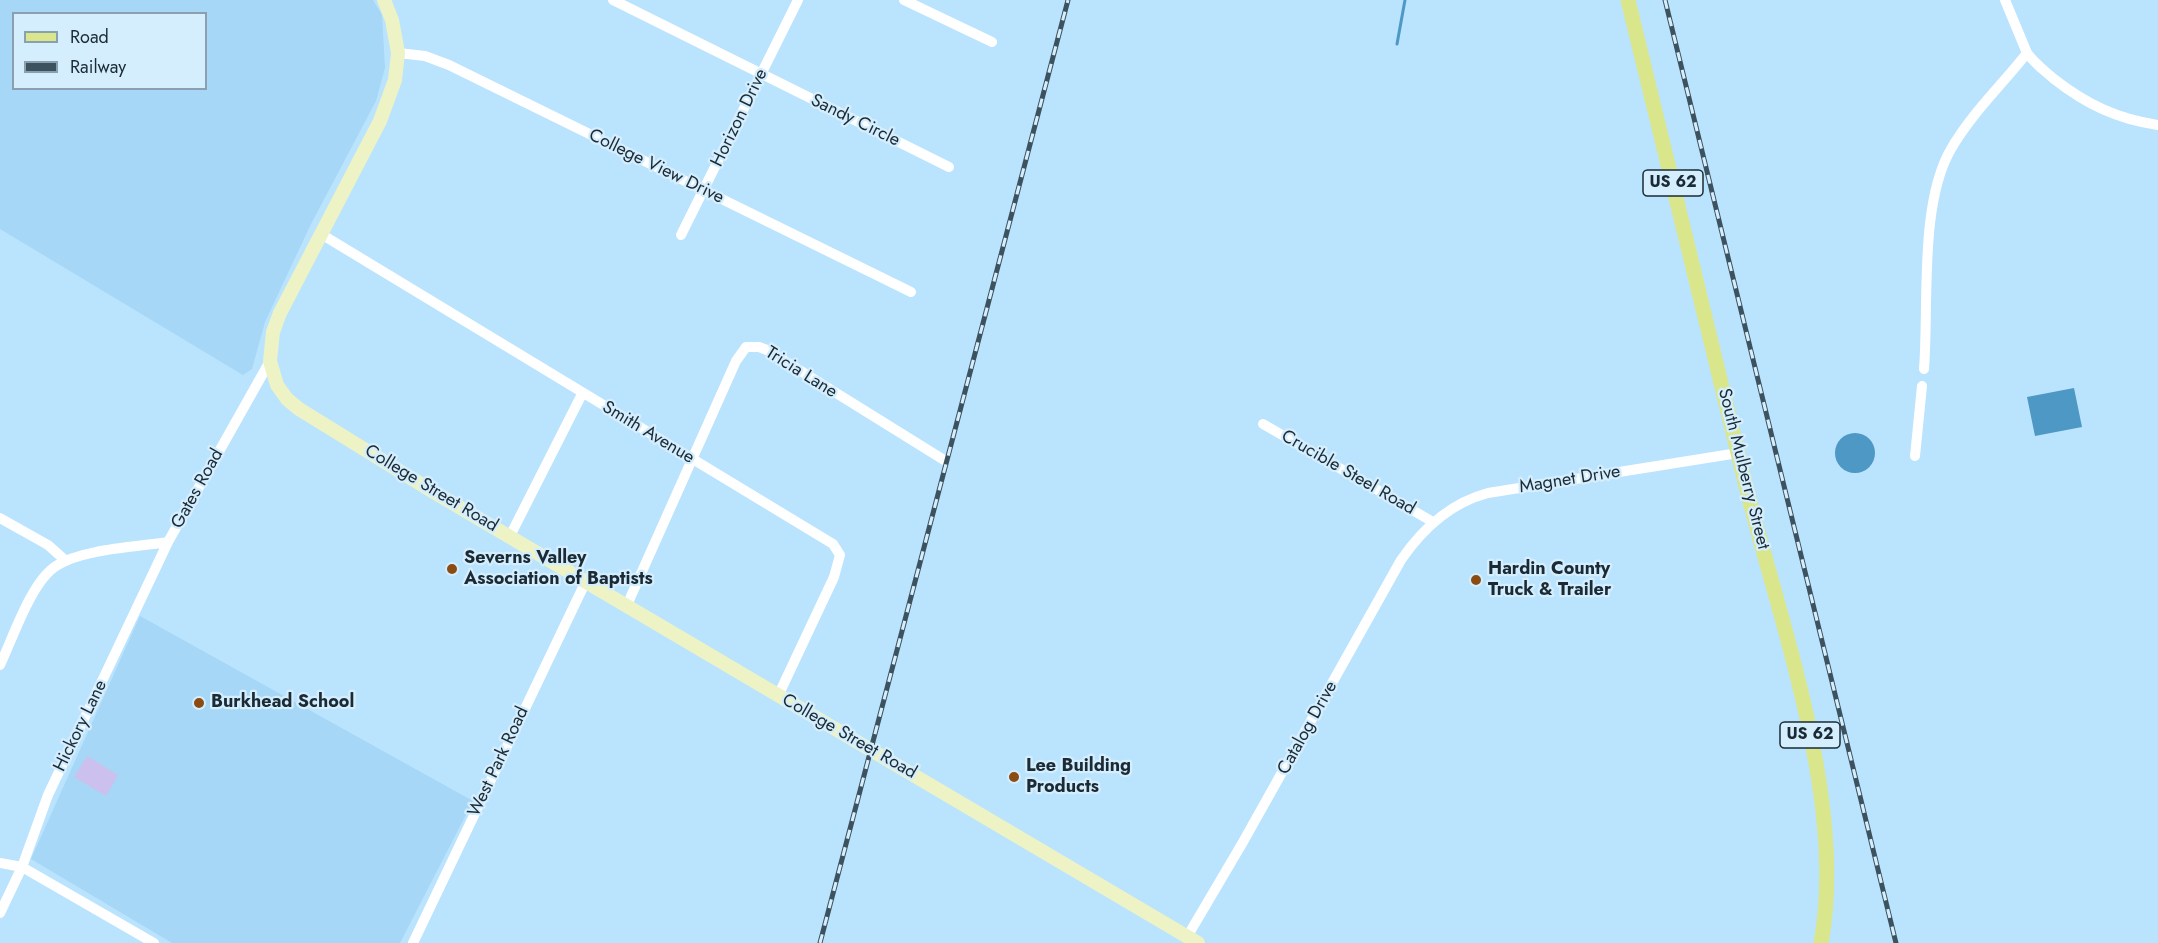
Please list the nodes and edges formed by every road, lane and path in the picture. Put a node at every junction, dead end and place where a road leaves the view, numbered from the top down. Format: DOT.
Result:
graph roads {
  1 [pos="384,0"];
  2 [pos="613,0"];
  3 [pos="798,0"];
  4 [pos="904,0"];
  5 [pos="1628,0"];
  6 [pos="2005,0"];
  7 [pos="992,42"];
  8 [pos="2027,53"];
  9 [pos="398,54"];
  10 [pos="761,75"];
  11 [pos="2158,125"];
  12 [pos="949,167"];
  13 [pos="703,191"];
  14 [pos="321,234"];
  15 [pos="681,235"];
  16 [pos="911,292"];
  17 [pos="270,362"];
  18 [pos="1924,369"];
  19 [pos="1922,386"];
  20 [pos="582,394"];
  21 [pos="1263,424"];
  22 [pos="1738,453"];
  23 [pos="1915,456"];
  24 [pos="692,459"];
  25 [pos="944,460"];
  26 [pos="0,518"];
  27 [pos="1433,522"];
  28 [pos="510,536"];
  29 [pos="168,542"];
  30 [pos="66,561"];
  31 [pos="586,581"];
  32 [pos="627,605"];
  33 [pos="0,665"];
  34 [pos="778,696"];
  35 [pos="0,863"];
  36 [pos="22,867"];
  37 [pos="0,913"];
  38 [pos="1192,940"];
  39 [pos="150,942"];
  40 [pos="413,943"];
  41 [pos="1821,943"];
  1 -- 9 [label="street, College Street Road"];
  2 -- 10 [label="street, Sandy Circle"];
  3 -- 10 [label="street, Horizon Drive"];
  4 -- 7 [label="street"];
  5 -- 22 [label="main road, South Mulberry Street / US 62"];
  6 -- 8 [label="street"];
  8 -- 11 [label="street"];
  8 -- 18 [label="street"];
  9 -- 13 [label="street, College View Drive"];
  9 -- 14 [label="street, College Street Road"];
  10 -- 12 [label="street, Sandy Circle"];
  10 -- 13 [label="street, Horizon Drive"];
  13 -- 15 [label="street, Horizon Drive"];
  13 -- 16 [label="street, College View Drive"];
  14 -- 17 [label="street, College Street Road"];
  14 -- 20 [label="street, Smith Avenue"];
  17 -- 28 [label="street, College Street Road"];
  17 -- 29 [label="street, Gates Road"];
  19 -- 23 [label="street"];
  20 -- 24 [label="street, Smith Avenue"];
  20 -- 28 [label="street"];
  21 -- 27 [label="street, Crucible Steel Road"];
  22 -- 27 [label="street, Magnet Drive"];
  22 -- 41 [label="main road, South Mulberry Street / US 62"];
  24 -- 25 [label="street, Tricia Lane"];
  24 -- 32 [label="street, Tricia Lane"];
  24 -- 34 [label="street, Smith Avenue"];
  26 -- 30 [label="street"];
  27 -- 38 [label="street, Catalog Drive"];
  28 -- 31 [label="street, College Street Road"];
  29 -- 30 [label="street, Gates Road"];
  29 -- 36 [label="street, Hickory Lane"];
  30 -- 33 [label="street, Gates Road"];
  31 -- 32 [label="street, College Street Road"];
  31 -- 40 [label="street, West Park Road"];
  32 -- 34 [label="street, College Street Road"];
  34 -- 38 [label="street, College Street Road"];
  35 -- 36 [label="street"];
  36 -- 37 [label="street, Hickory Lane"];
  36 -- 39 [label="street"];
}
